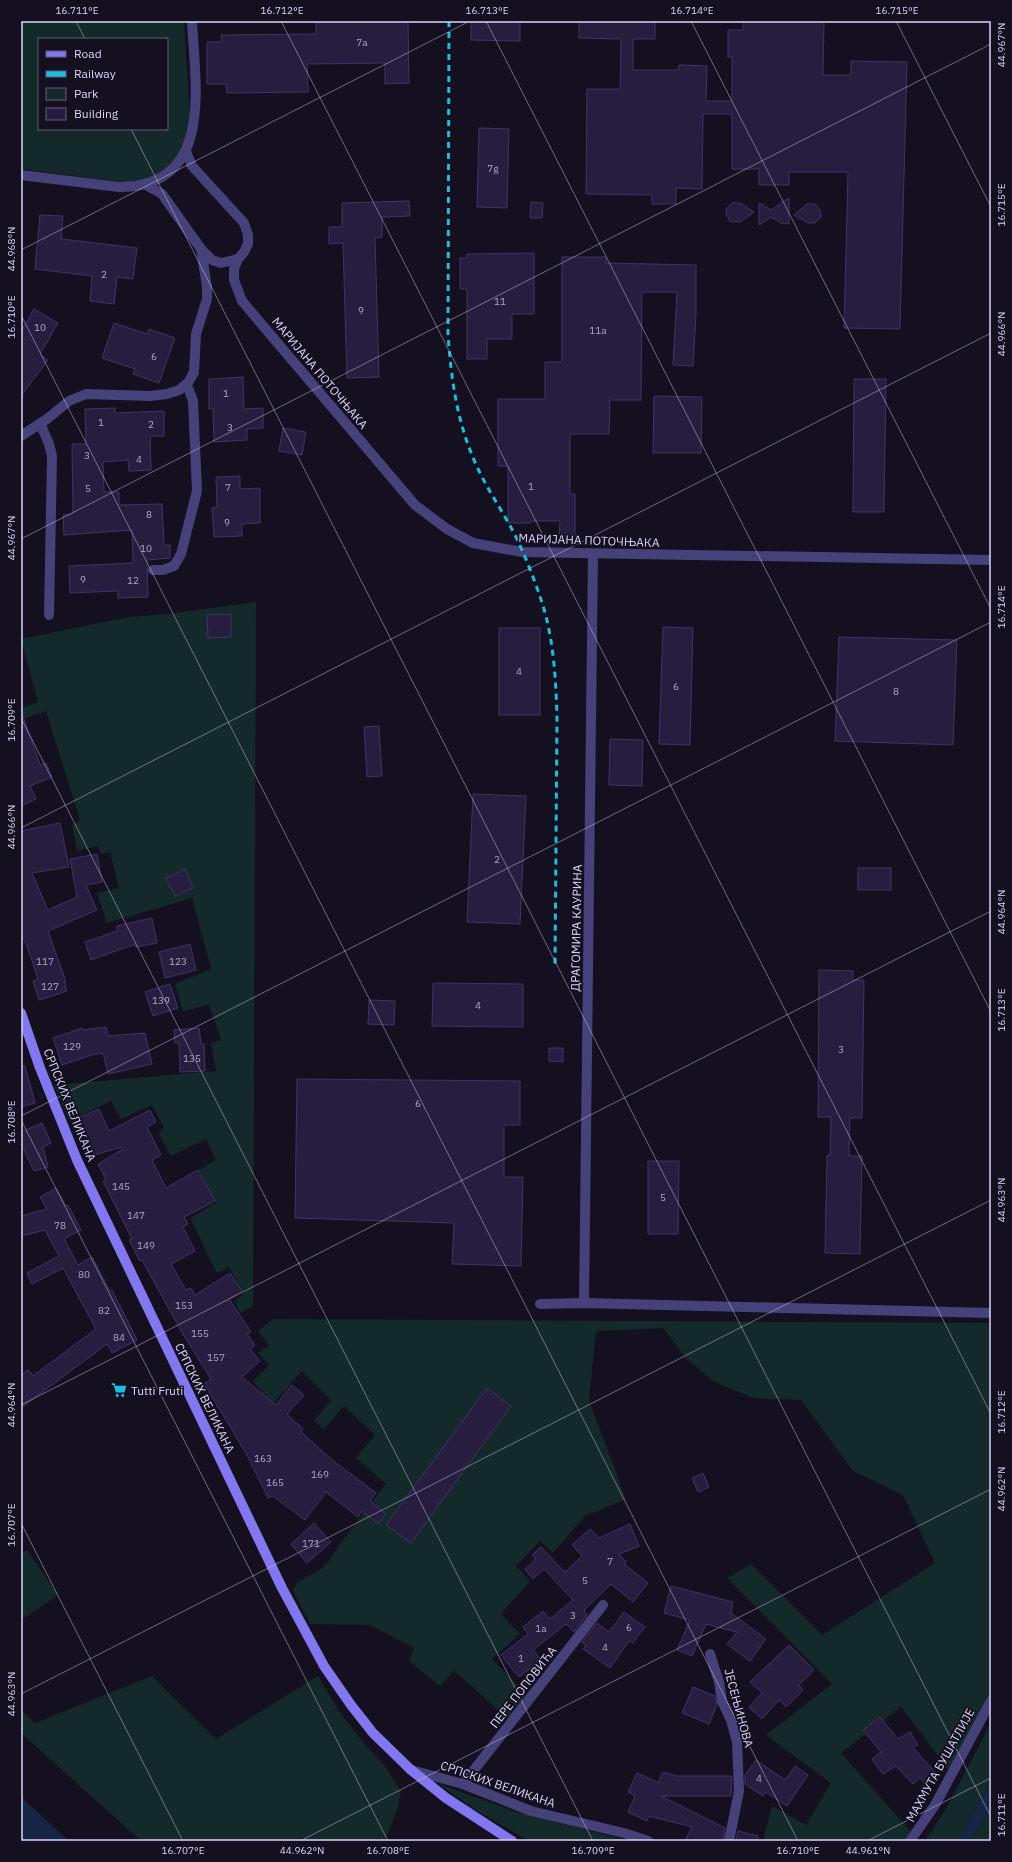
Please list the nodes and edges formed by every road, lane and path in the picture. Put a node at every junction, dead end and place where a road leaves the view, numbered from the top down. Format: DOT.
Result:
graph roads {
  1 [pos="192,21"];
  2 [pos="186,151"];
  3 [pos="21,175"];
  4 [pos="146,184"];
  5 [pos="201,249"];
  6 [pos="238,258"];
  7 [pos="185,385"];
  8 [pos="40,423"];
  9 [pos="21,436"];
  10 [pos="593,554"];
  11 [pos="991,560"];
  12 [pos="153,570"];
  13 [pos="49,615"];
  14 [pos="21,1013"];
  15 [pos="584,1303"];
  16 [pos="540,1304"];
  17 [pos="991,1313"];
  18 [pos="603,1605"];
  19 [pos="710,1654"];
  20 [pos="991,1701"];
  21 [pos="410,1769"];
  22 [pos="463,1784"];
  23 [pos="512,1841"];
  24 [pos="648,1841"];
  25 [pos="729,1841"];
  26 [pos="910,1841"];
  1 -- 2 [label="street"];
  2 -- 4 [label="street"];
  2 -- 6 [label="street, МАРИЈАНА ПОТОЧЊАКА"];
  3 -- 4 [label="street"];
  4 -- 5 [label="street"];
  5 -- 6 [label="street"];
  5 -- 7 [label="street"];
  6 -- 10 [label="street, МАРИЈАНА ПОТОЧЊАКА"];
  7 -- 8 [label="street"];
  7 -- 12 [label="street"];
  8 -- 9 [label="street"];
  8 -- 13 [label="street"];
  10 -- 11 [label="street, МАРИЈАНА ПОТОЧЊАКА"];
  10 -- 15 [label="street, ДРАГОМИРА КАУРИНА"];
  14 -- 21 [label="main road, СРПСКИХ ВЕЛИКАНА"];
  15 -- 16 [label="street"];
  15 -- 17 [label="street"];
  18 -- 22 [label="street, ПЕРЕ ПОПОВИЋА"];
  19 -- 25 [label="street, ЈЕСЕЊИНОВА"];
  20 -- 26 [label="street, МАХМУТА БУШАТЛИЈЕ"];
  21 -- 22 [label="street, СРПСКИХ ВЕЛИКАНА"];
  21 -- 23 [label="main road, СРПСКИХ ВЕЛИКАНА"];
  22 -- 24 [label="street, СРПСКИХ ВЕЛИКАНА"];
}
